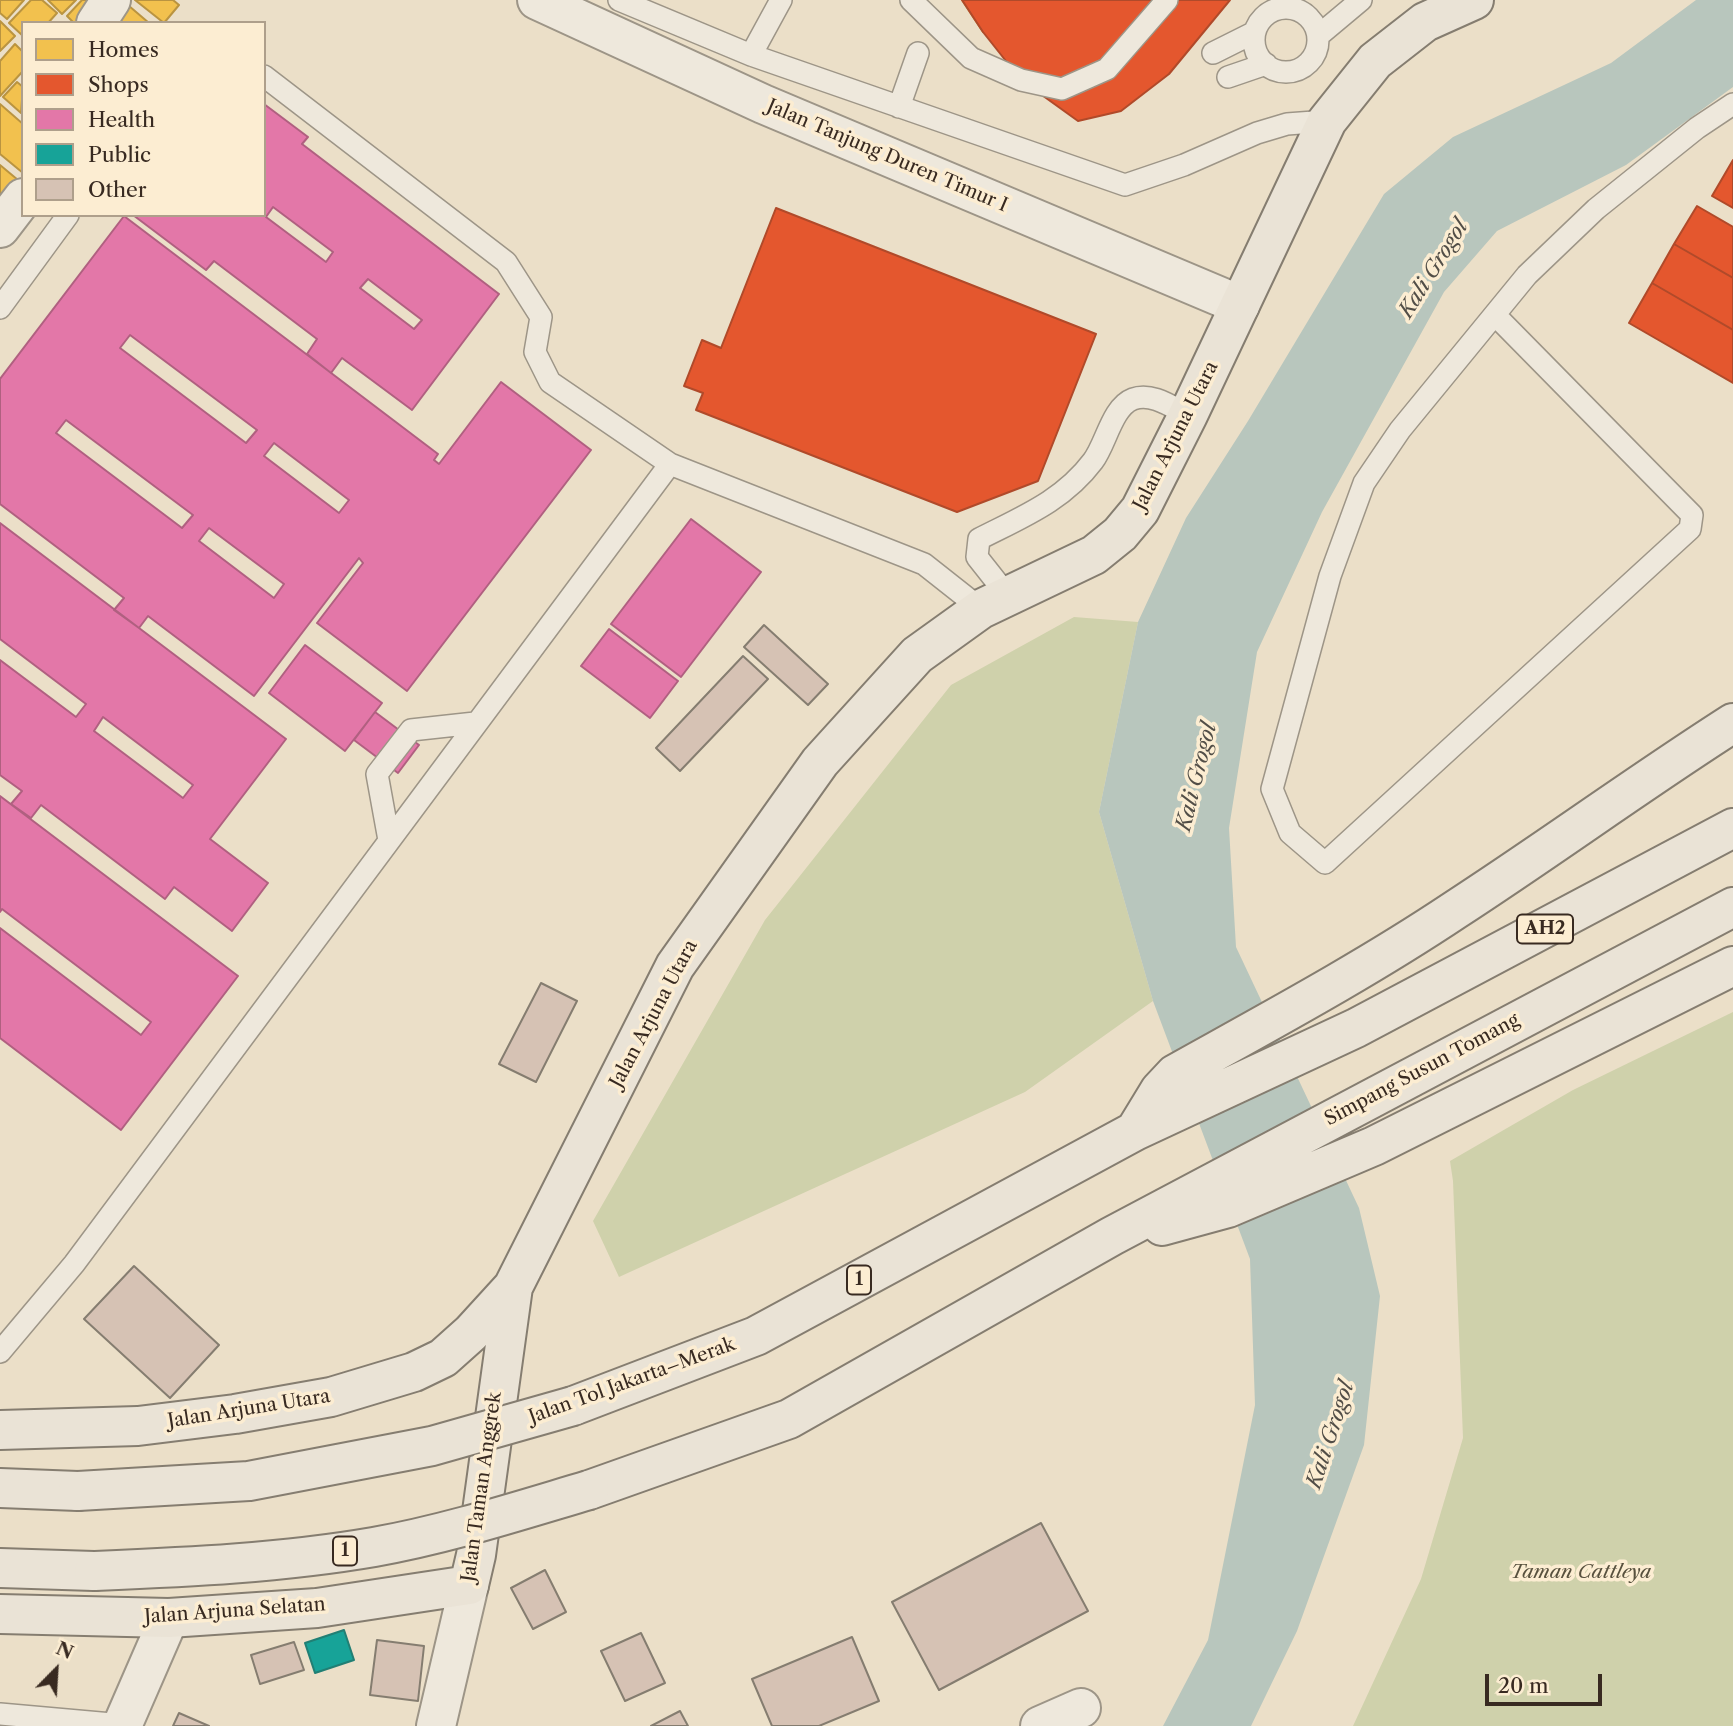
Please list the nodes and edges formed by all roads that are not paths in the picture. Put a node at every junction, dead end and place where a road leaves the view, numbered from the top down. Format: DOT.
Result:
graph roads {
  1 [pos="111,0"];
  2 [pos="537,0"];
  3 [pos="619,0"];
  4 [pos="781,0"];
  5 [pos="911,0"];
  6 [pos="1167,0"];
  7 [pos="1361,0"];
  8 [pos="1474,0"];
  9 [pos="1287,4"];
  10 [pos="97,21"];
  11 [pos="1255,32"];
  12 [pos="1318,36"];
  13 [pos="918,53"];
  14 [pos="1213,53"];
  15 [pos="751,55"];
  16 [pos="1266,64"];
  17 [pos="1228,77"];
  18 [pos="266,78"];
  19 [pos="1733,104"];
  20 [pos="898,107"];
  21 [pos="1327,121"];
  22 [pos="21,201"];
  23 [pos="67,217"];
  24 [pos="0,228"];
  25 [pos="1240,306"];
  26 [pos="0,308"];
  27 [pos="1495,315"];
  28 [pos="1188,415"];
  29 [pos="670,464"];
  30 [pos="994,602"];
  31 [pos="475,723"];
  32 [pos="1733,723"];
  33 [pos="1733,828"];
  34 [pos="389,840"];
  35 [pos="1733,907"];
  36 [pos="1733,966"];
  37 [pos="1136,1131"];
  38 [pos="1214,1198"];
  39 [pos="513,1287"];
  40 [pos="0,1352"];
  41 [pos="0,1430"];
  42 [pos="0,1488"];
  43 [pos="0,1568"];
  44 [pos="468,1585"];
  45 [pos="0,1614"];
  46 [pos="169,1618"];
  47 [pos="1081,1708"];
  48 [pos="0,1714"];
  49 [pos="122,1725"];
  50 [pos="436,1726"];
  51 [pos="1040,1726"];
  1 -- 10 [label="street"];
  2 -- 25 [label="street, Jalan Tanjung Duren Timur I"];
  3 -- 15 [label="lane"];
  4 -- 15 [label="lane"];
  5 -- 6 [label="lane"];
  7 -- 12 [label="lane"];
  8 -- 21 [label="main road, Jalan Arjuna Utara"];
  9 -- 11 [label="lane"];
  9 -- 12 [label="lane"];
  11 -- 14 [label="lane"];
  11 -- 16 [label="lane"];
  12 -- 16 [label="lane"];
  13 -- 20 [label="lane"];
  15 -- 20 [label="lane"];
  16 -- 17 [label="lane"];
  18 -- 29 [label="lane"];
  19 -- 27 [label="lane"];
  20 -- 21 [label="lane"];
  21 -- 25 [label="main road, Jalan Arjuna Utara"];
  22 -- 24 [label="street"];
  23 -- 26 [label="lane"];
  25 -- 28 [label="main road, Jalan Arjuna Utara"];
  27 -- 27 [label="lane"];
  28 -- 30 [label="main road, Jalan Arjuna Utara"];
  28 -- 30 [label="lane"];
  29 -- 30 [label="lane"];
  29 -- 31 [label="lane"];
  30 -- 39 [label="main road, Jalan Arjuna Utara"];
  31 -- 34 [label="lane"];
  31 -- 34 [label="lane"];
  32 -- 37 [label="main road"];
  33 -- 37 [label="main road, AH2"];
  34 -- 40 [label="lane"];
  35 -- 38 [label="main road, Simpang Susun Tomang"];
  36 -- 38 [label="main road"];
  37 -- 42 [label="main road, Jalan Tol Jakarta–Merak / 1, bridge"];
  38 -- 43 [label="main road, 1, bridge"];
  39 -- 41 [label="main road, Jalan Arjuna Utara"];
  39 -- 44 [label="main road, Jalan Taman Anggrek"];
  44 -- 46 [label="main road, Jalan Arjuna Selatan"];
  44 -- 50 [label="street, Jalan Taman Anggrek"];
  45 -- 46 [label="main road, Jalan Arjuna Selatan"];
  46 -- 49 [label="street"];
  47 -- 51 [label="street"];
  48 -- 49 [label="lane"];
}
